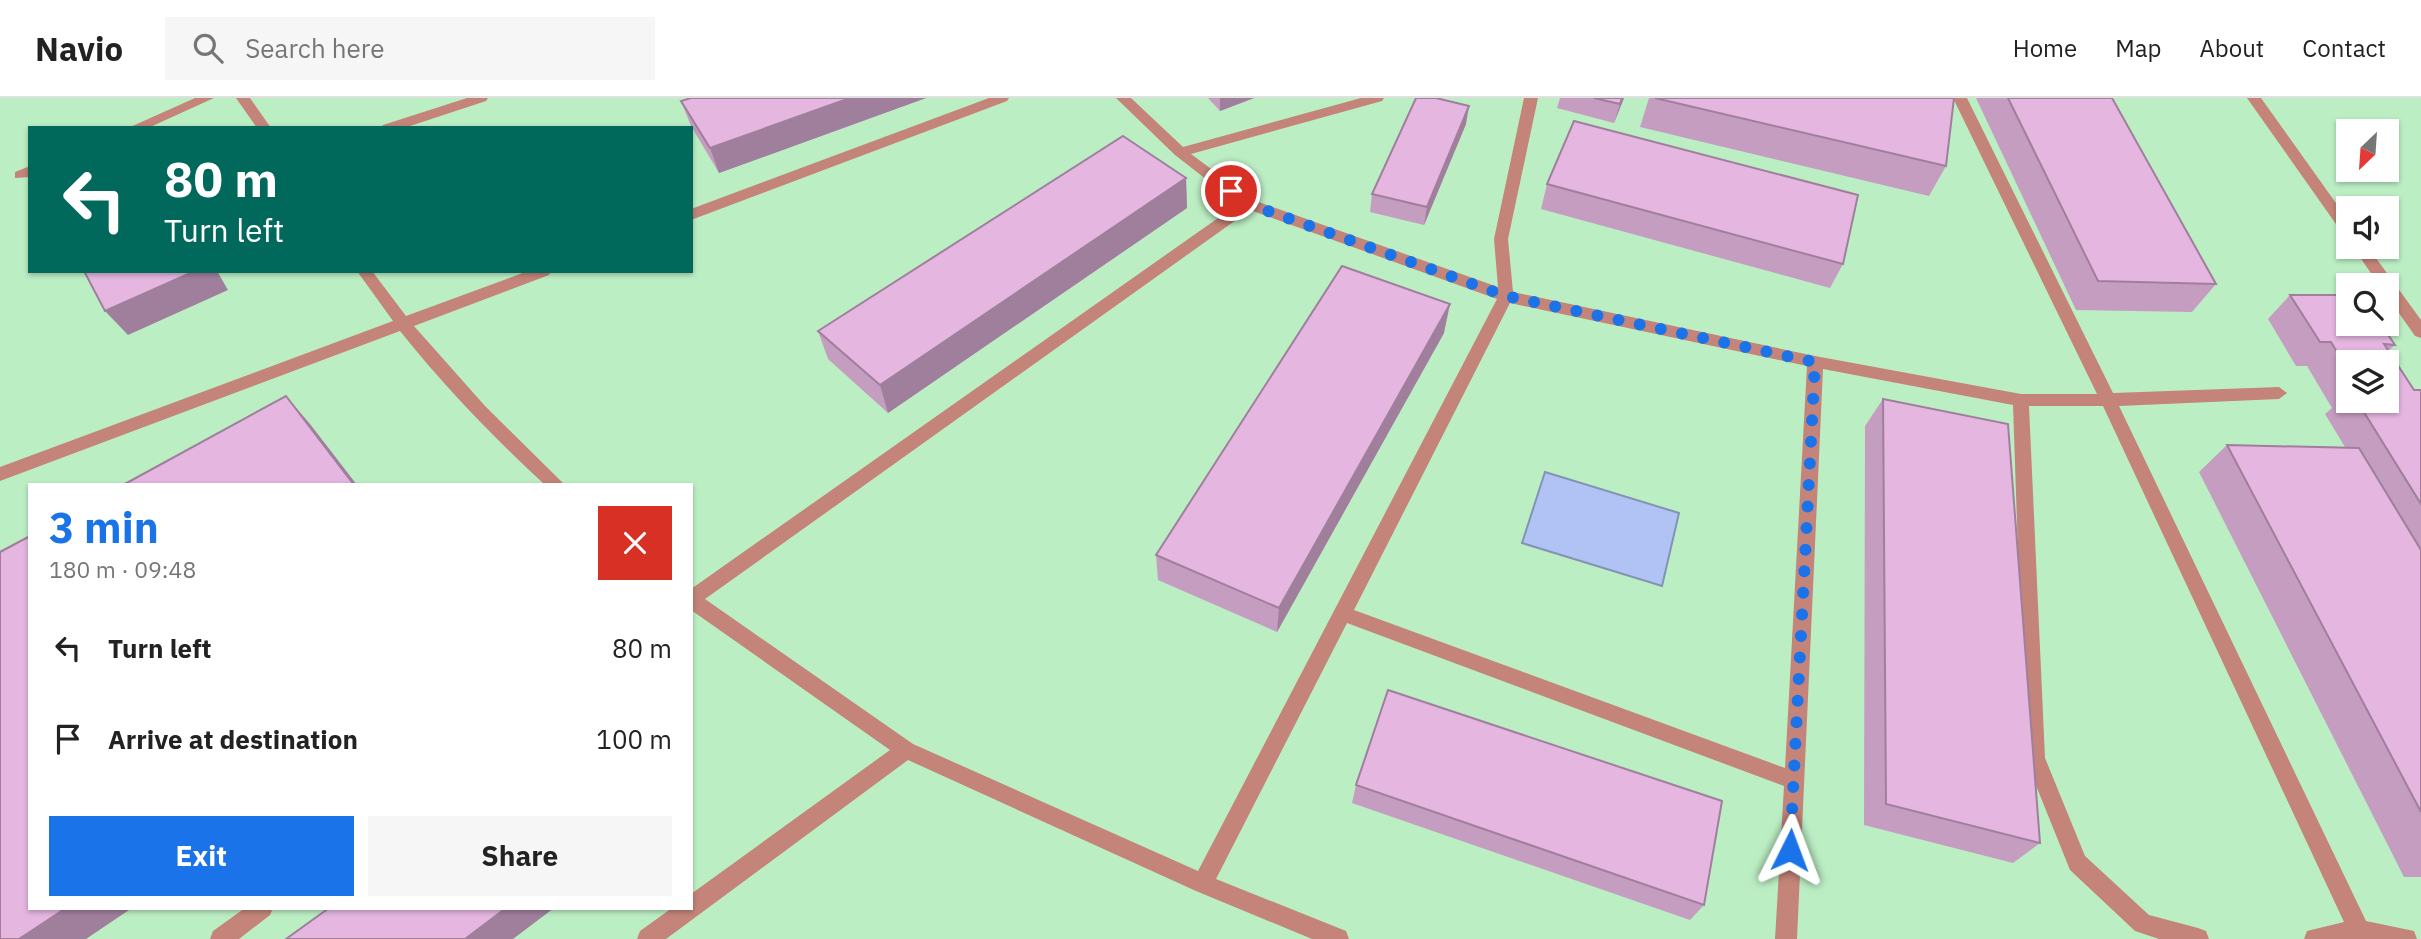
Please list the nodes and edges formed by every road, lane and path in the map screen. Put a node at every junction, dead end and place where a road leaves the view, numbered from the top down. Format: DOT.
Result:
graph roads {
  1 [pos="207,98"];
  2 [pos="243,98"];
  3 [pos="481,98"];
  4 [pos="1002,98"];
  5 [pos="1123,98"];
  6 [pos="1377,98"];
  7 [pos="1531,98"];
  8 [pos="1960,98"];
  9 [pos="2254,98"];
  10 [pos="140,126"];
  11 [pos="263,126"];
  12 [pos="394,126"];
  13 [pos="1180,152"];
  14 [pos="1248,204"];
  15 [pos="2336,213"];
  16 [pos="693,214"];
  17 [pos="2369,259"];
  18 [pos="365,273"];
  19 [pos="539,273"];
  20 [pos="1506,296"];
  21 [pos="402,325"];
  22 [pos="2421,332"];
  23 [pos="1815,362"];
  24 [pos="2279,393"];
  25 [pos="2021,400"];
  26 [pos="2108,400"];
  27 [pos="0,474"];
  28 [pos="555,483"];
  29 [pos="693,598"];
  30 [pos="693,600"];
  31 [pos="1343,614"];
  32 [pos="906,750"];
  33 [pos="1793,780"];
  34 [pos="1203,884"];
  35 [pos="693,907"];
  36 [pos="260,910"];
  37 [pos="688,910"];
  38 [pos="2359,930"];
  39 [pos="221,939"];
  40 [pos="648,939"];
  41 [pos="1338,939"];
  42 [pos="1787,939"];
  43 [pos="2198,939"];
  44 [pos="2315,939"];
  45 [pos="2406,939"];
  1 -- 10 [label="street"];
  2 -- 11 [label="street"];
  3 -- 12 [label="street"];
  4 -- 16 [label="street"];
  5 -- 13 [label="street"];
  6 -- 13 [label="street"];
  7 -- 20 [label="street"];
  8 -- 26 [label="street"];
  9 -- 15 [label="street"];
  13 -- 14 [label="street"];
  14 -- 20 [label="street"];
  14 -- 29 [label="street"];
  17 -- 22 [label="street"];
  18 -- 21 [label="street"];
  19 -- 21 [label="street"];
  20 -- 23 [label="street"];
  20 -- 31 [label="street"];
  21 -- 27 [label="street"];
  21 -- 28 [label="street"];
  23 -- 25 [label="street"];
  23 -- 33 [label="street"];
  24 -- 26 [label="street"];
  25 -- 26 [label="street"];
  25 -- 43 [label="street"];
  26 -- 38 [label="street"];
  30 -- 32 [label="street"];
  31 -- 33 [label="street"];
  31 -- 34 [label="street"];
  32 -- 34 [label="street"];
  32 -- 35 [label="street"];
  33 -- 42 [label="street"];
  34 -- 41 [label="street"];
  36 -- 39 [label="street"];
  37 -- 40 [label="street"];
  38 -- 44 [label="street"];
  38 -- 45 [label="street"];
}
